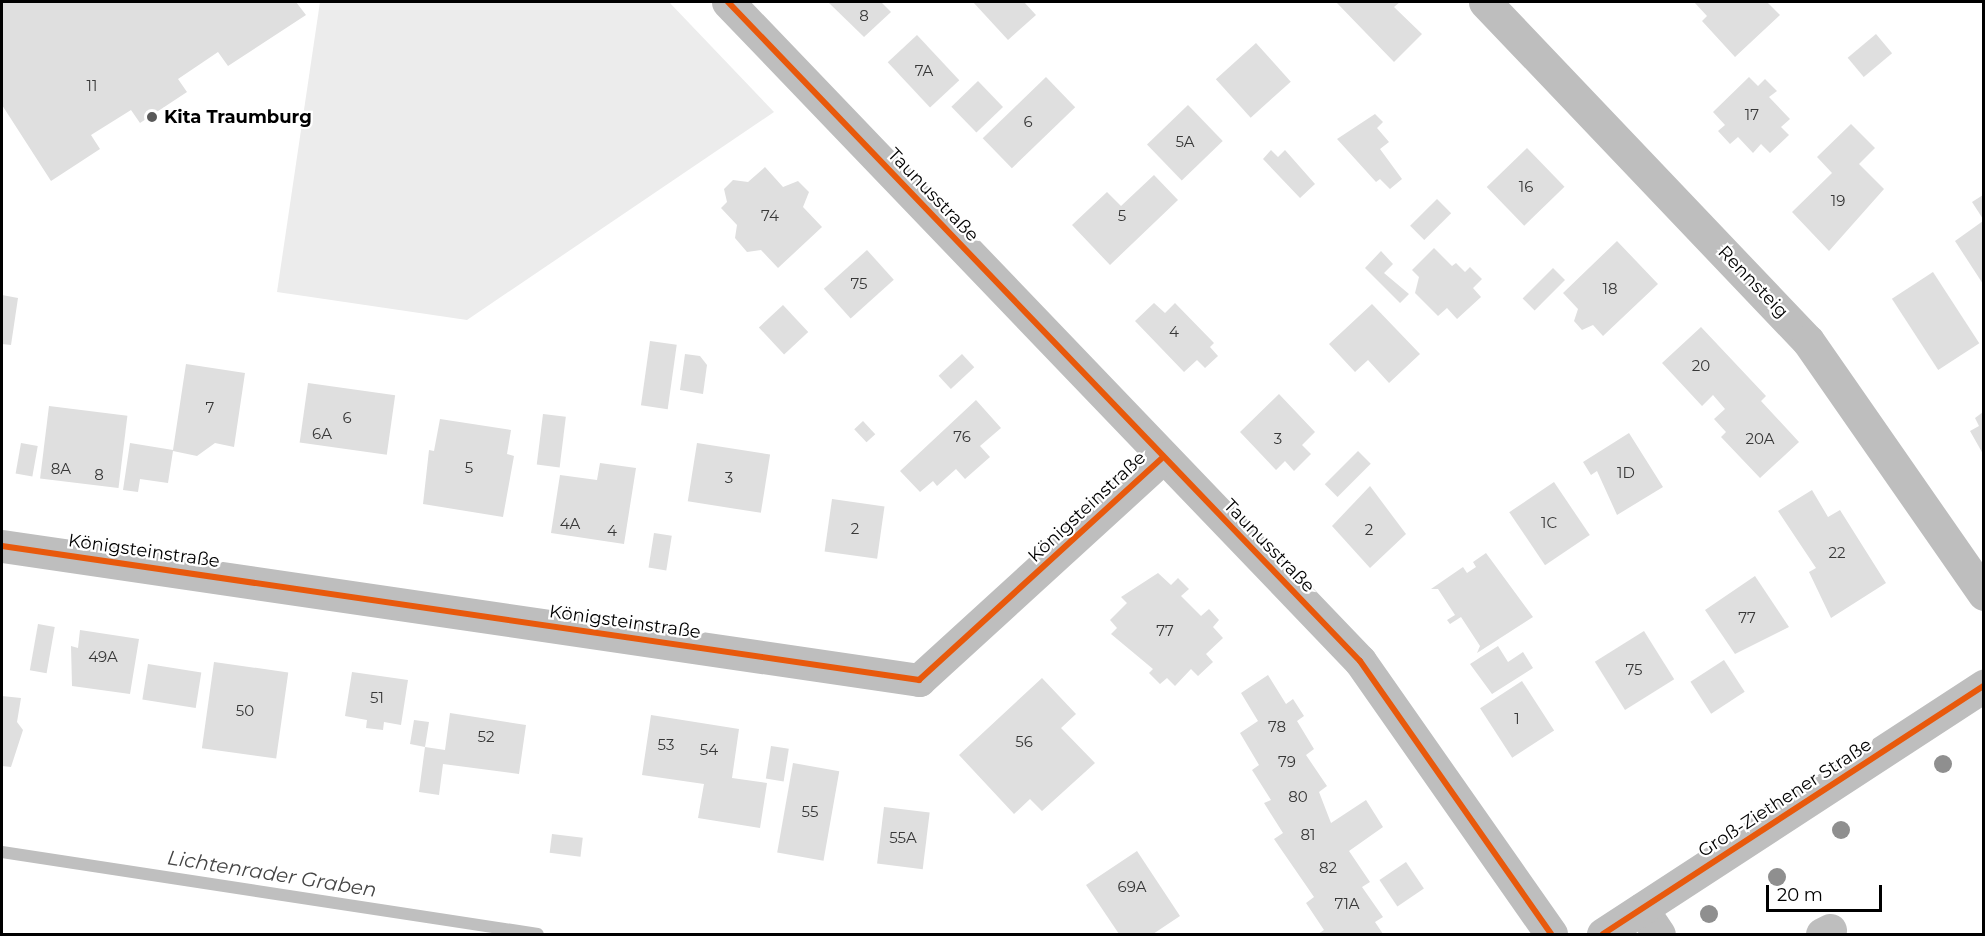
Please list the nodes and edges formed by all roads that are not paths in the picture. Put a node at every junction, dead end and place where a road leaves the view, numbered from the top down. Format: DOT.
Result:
graph roads {
  1 [pos="728,2"];
  2 [pos="1485,2"];
  3 [pos="1162,458"];
  4 [pos="2,546"];
  5 [pos="1983,594"];
  6 [pos="1983,686"];
  7 [pos="1650,922"];
  8 [pos="1551,934"];
  9 [pos="1603,934"];
  1 -- 3 [label="street, Taunusstraße"];
  2 -- 5 [label="street, Rennsteig"];
  3 -- 4 [label="street, Königsteinstraße"];
  3 -- 8 [label="street, Taunusstraße"];
  6 -- 7 [label="street, Groß-Ziethener Straße"];
  7 -- 9 [label="street, Groß-Ziethener Straße"];
}
